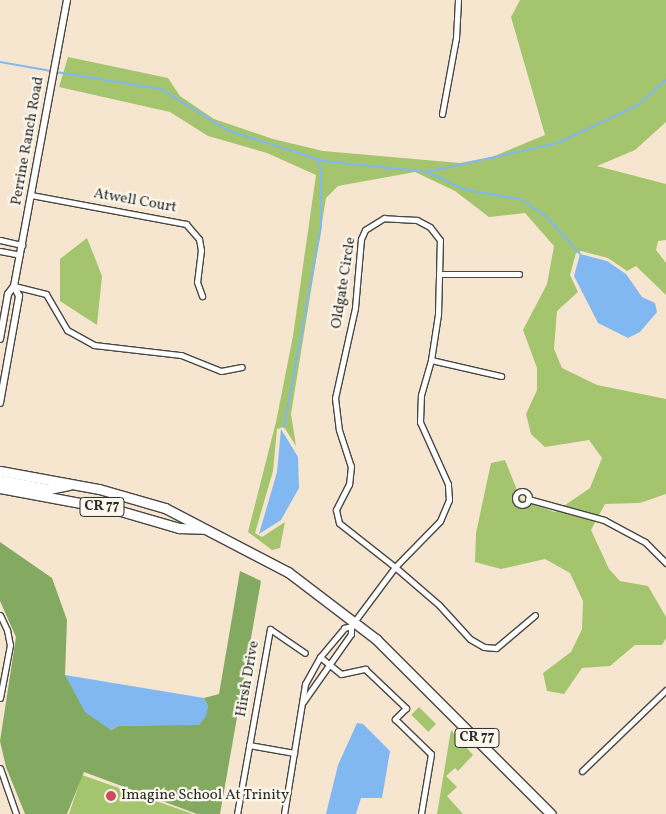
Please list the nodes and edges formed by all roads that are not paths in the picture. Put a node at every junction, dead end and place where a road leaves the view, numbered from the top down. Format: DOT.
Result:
graph roads {
  1 [pos="67,0"];
  2 [pos="458,0"];
  3 [pos="442,114"];
  4 [pos="31,195"];
  5 [pos="0,240"];
  6 [pos="22,245"];
  7 [pos="0,251"];
  8 [pos="20,255"];
  9 [pos="440,274"];
  10 [pos="519,274"];
  11 [pos="14,286"];
  12 [pos="202,296"];
  13 [pos="0,339"];
  14 [pos="431,360"];
  15 [pos="242,367"];
  16 [pos="501,376"];
  17 [pos="0,403"];
  18 [pos="0,471"];
  19 [pos="0,480"];
  20 [pos="72,484"];
  21 [pos="0,488"];
  22 [pos="528,499"];
  23 [pos="203,529"];
  24 [pos="666,563"];
  25 [pos="395,567"];
  26 [pos="0,615"];
  27 [pos="535,615"];
  28 [pos="353,624"];
  29 [pos="305,653"];
  30 [pos="320,657"];
  31 [pos="328,664"];
  32 [pos="666,690"];
  33 [pos="0,698"];
  34 [pos="303,702"];
  35 [pos="249,745"];
  36 [pos="294,753"];
  37 [pos="0,768"];
  38 [pos="582,771"];
  39 [pos="16,814"];
  40 [pos="237,814"];
  41 [pos="284,814"];
  42 [pos="421,814"];
  43 [pos="551,814"];
  1 -- 4 [label="street, Perrine Ranch Road"];
  2 -- 3 [label="street"];
  4 -- 6 [label="street, Perrine Ranch Road"];
  4 -- 12 [label="street, Atwell Court"];
  5 -- 6 [label="street"];
  6 -- 8 [label="street, Perrine Ranch Road"];
  7 -- 8 [label="street"];
  8 -- 11 [label="street, Perrine Ranch Road"];
  9 -- 10 [label="street"];
  9 -- 14 [label="street, Oldgate Circle"];
  9 -- 25 [label="street, Oldgate Circle"];
  11 -- 13 [label="street, Perrine Ranch Road"];
  11 -- 15 [label="street"];
  11 -- 17 [label="street, Perrine Ranch Road"];
  14 -- 16 [label="street"];
  14 -- 25 [label="street, Oldgate Circle"];
  18 -- 20 [label="main road, CR 77"];
  19 -- 20 [label="main road"];
  20 -- 23 [label="main road, CR 77"];
  21 -- 23 [label="main road, CR 77"];
  22 -- 24 [label="street"];
  23 -- 28 [label="main road, CR 77"];
  25 -- 27 [label="street"];
  25 -- 28 [label="street, Oldgate Circle"];
  26 -- 33 [label="street"];
  28 -- 30 [label="street"];
  28 -- 31 [label="street"];
  28 -- 43 [label="main road, CR 77"];
  29 -- 35 [label="street, Hirsh Drive"];
  30 -- 31 [label="street"];
  30 -- 34 [label="street"];
  31 -- 34 [label="street"];
  31 -- 42 [label="street"];
  32 -- 38 [label="street"];
  34 -- 36 [label="street"];
  35 -- 36 [label="street"];
  35 -- 40 [label="street, Hirsh Drive"];
  36 -- 41 [label="street"];
  37 -- 39 [label="street"];
}
